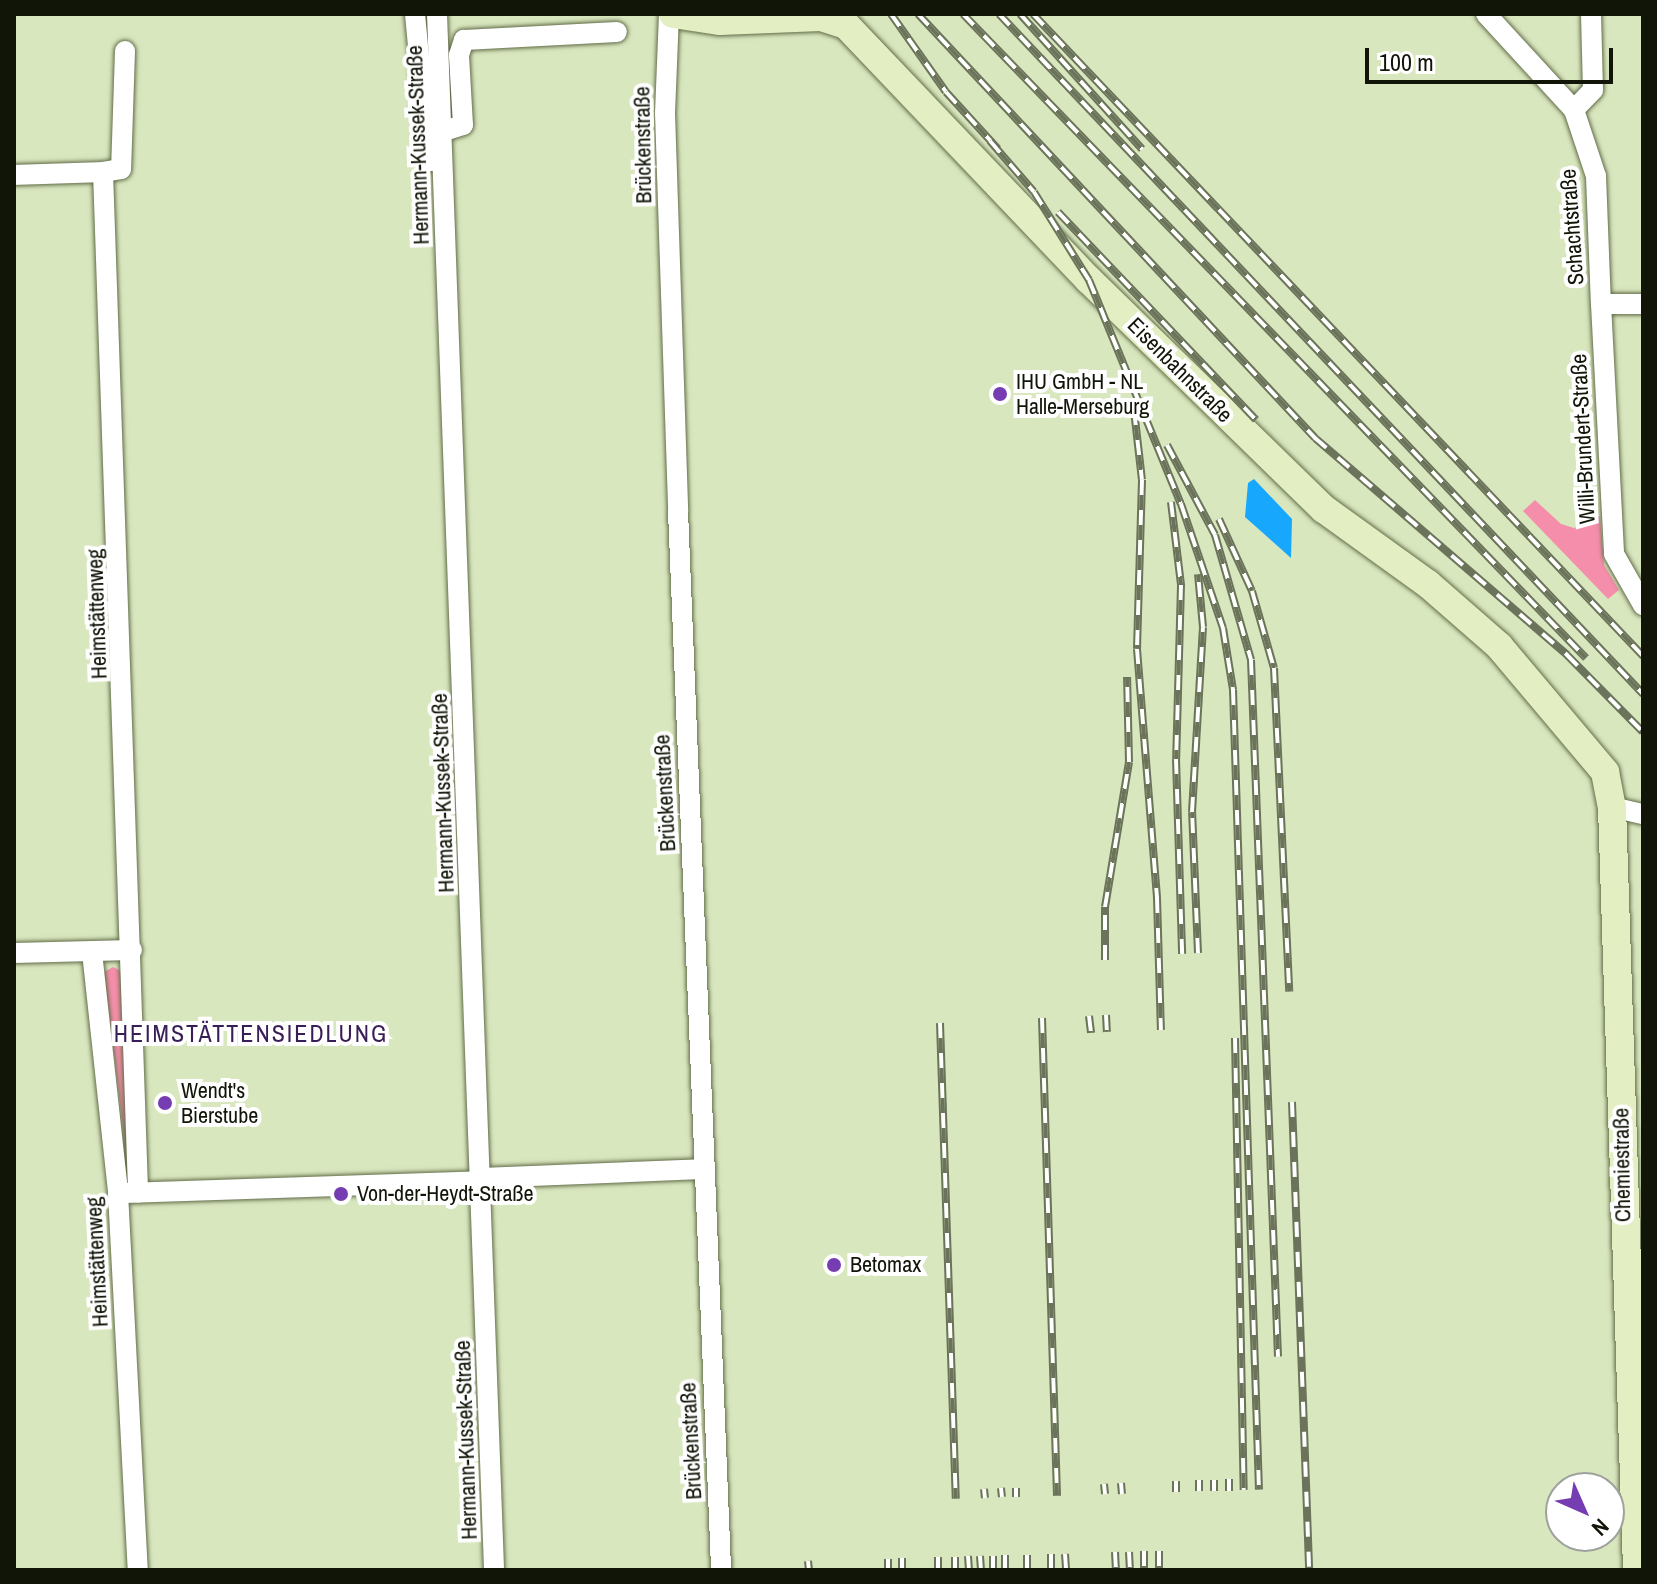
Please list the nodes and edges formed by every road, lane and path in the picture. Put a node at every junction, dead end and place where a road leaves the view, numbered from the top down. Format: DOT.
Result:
graph roads {
  1 [pos="415,14"];
  2 [pos="437,14"];
  3 [pos="671,14"];
  4 [pos="1486,14"];
  5 [pos="1591,14"];
  6 [pos="617,32"];
  7 [pos="125,51"];
  8 [pos="1574,110"];
  9 [pos="441,132"];
  10 [pos="441,160"];
  11 [pos="103,172"];
  12 [pos="14,175"];
  13 [pos="1601,304"];
  14 [pos="1643,304"];
  15 [pos="1643,605"];
  16 [pos="1612,807"];
  17 [pos="1643,814"];
  18 [pos="132,950"];
  19 [pos="92,952"];
  20 [pos="14,953"];
  21 [pos="702,1169"];
  22 [pos="481,1179"];
  23 [pos="128,1193"];
  24 [pos="138,1570"];
  25 [pos="494,1570"];
  26 [pos="721,1570"];
  27 [pos="1637,1570"];
  1 -- 10 [label="street"];
  2 -- 9 [label="street, Hermann-Kussek-Straße"];
  3 -- 16 [label="street, Eisenbahnstraße"];
  3 -- 21 [label="street, Brückenstraße"];
  4 -- 8 [label="street"];
  5 -- 8 [label="street"];
  6 -- 9 [label="street"];
  7 -- 11 [label="street"];
  8 -- 13 [label="street, Schachtstraße"];
  9 -- 10 [label="street, Hermann-Kussek-Straße"];
  10 -- 22 [label="street, Hermann-Kussek-Straße"];
  11 -- 12 [label="street"];
  11 -- 18 [label="street, Heimstättenweg"];
  13 -- 14 [label="street"];
  13 -- 15 [label="street, Willi-Brundert-Straße"];
  16 -- 17 [label="street"];
  16 -- 27 [label="street, Chemiestraße"];
  18 -- 19 [label="street"];
  18 -- 23 [label="street, Heimstättenweg"];
  19 -- 20 [label="street"];
  19 -- 23 [label="street, Heimstättenweg"];
  21 -- 22 [label="street"];
  21 -- 26 [label="street, Brückenstraße"];
  22 -- 23 [label="street"];
  22 -- 25 [label="street, Hermann-Kussek-Straße"];
  23 -- 24 [label="street, Heimstättenweg"];
}
